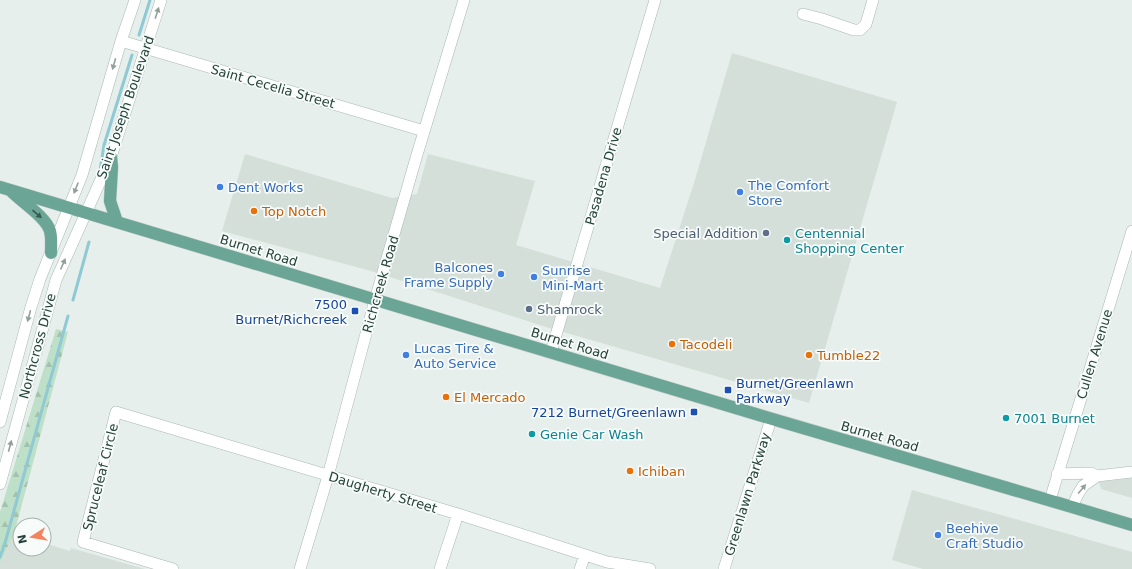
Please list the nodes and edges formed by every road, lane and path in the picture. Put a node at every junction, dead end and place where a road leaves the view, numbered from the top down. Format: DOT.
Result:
graph roads {
  1 [pos="134,0"];
  2 [pos="161,0"];
  3 [pos="464,0"];
  4 [pos="655,0"];
  5 [pos="873,0"];
  6 [pos="804,14"];
  7 [pos="121,41"];
  8 [pos="145,49"];
  9 [pos="424,131"];
  10 [pos="110,157"];
  11 [pos="4,188"];
  12 [pos="68,208"];
  13 [pos="85,213"];
  14 [pos="117,222"];
  15 [pos="1132,231"];
  16 [pos="51,253"];
  17 [pos="375,300"];
  18 [pos="551,352"];
  19 [pos="6,400"];
  20 [pos="22,405"];
  21 [pos="116,412"];
  22 [pos="771,419"];
  23 [pos="0,422"];
  24 [pos="1132,472"];
  25 [pos="1058,474"];
  26 [pos="328,476"];
  27 [pos="1097,476"];
  28 [pos="0,484"];
  29 [pos="1050,500"];
  30 [pos="1072,507"];
  31 [pos="458,514"];
  32 [pos="1132,525"];
  33 [pos="585,555"];
  34 [pos="173,569"];
  35 [pos="300,569"];
  36 [pos="440,569"];
  37 [pos="580,569"];
  38 [pos="650,569"];
  39 [pos="724,569"];
  1 -- 7 [label="street, Saint Joseph Boulevard"];
  8 -- 2 [label="street, Saint Joseph Boulevard, one-way"];
  3 -- 9 [label="street, Richcreek Road"];
  4 -- 18 [label="street, Pasadena Drive"];
  5 -- 6 [label="street"];
  7 -- 8 [label="street, Saint Cecelia Street"];
  7 -- 12 [label="street, Saint Joseph Boulevard, one-way"];
  8 -- 9 [label="street, Saint Cecelia Street"];
  8 -- 10 [label="street, Saint Joseph Boulevard"];
  9 -- 17 [label="street, Richcreek Road"];
  10 -- 13 [label="street, Saint Joseph Boulevard"];
  10 -- 14 [label="main road"];
  11 -- 12 [label="main road, Burnet Road"];
  11 -- 16 [label="main road, one-way"];
  12 -- 13 [label="main road, Burnet Road"];
  12 -- 16 [label="street, Northcross Drive"];
  13 -- 14 [label="main road, Burnet Road"];
  20 -- 13 [label="street, Northcross Drive, one-way"];
  14 -- 17 [label="main road, Burnet Road"];
  15 -- 25 [label="street, Cullen Avenue"];
  16 -- 19 [label="street, Northcross Drive, one-way"];
  17 -- 18 [label="main road, Burnet Road"];
  17 -- 26 [label="street, Richcreek Road"];
  18 -- 22 [label="main road, Burnet Road"];
  19 -- 20 [label="street"];
  19 -- 23 [label="street, Northcross Drive"];
  28 -- 20 [label="street, Northcross Drive, one-way"];
  21 -- 26 [label="street, Daugherty Street"];
  21 -- 34 [label="street, Spruceleaf Circle"];
  22 -- 29 [label="main road, Burnet Road"];
  22 -- 39 [label="street, Greenlawn Parkway"];
  24 -- 27 [label="street"];
  25 -- 27 [label="street"];
  25 -- 29 [label="street, Cullen Avenue"];
  26 -- 31 [label="street, Daugherty Street"];
  26 -- 35 [label="street, Richcreek Road"];
  30 -- 27 [label="street, one-way"];
  29 -- 30 [label="main road, Burnet Road"];
  30 -- 32 [label="main road, Burnet Road"];
  31 -- 33 [label="street, Daugherty Street"];
  31 -- 36 [label="street"];
  33 -- 37 [label="street"];
  33 -- 38 [label="street, Daugherty Street"];
}
